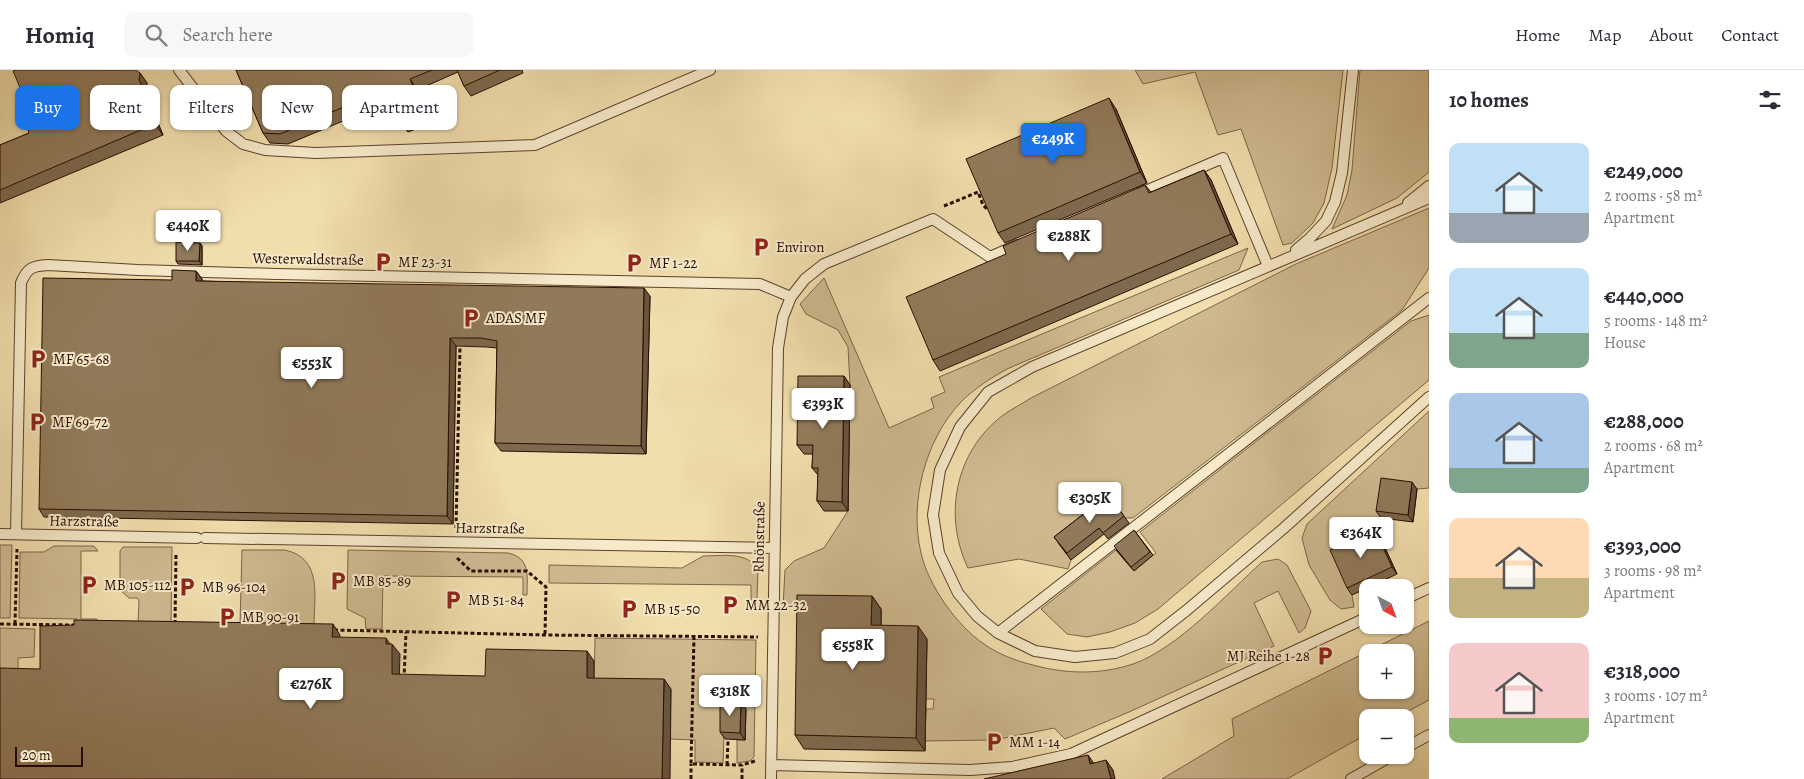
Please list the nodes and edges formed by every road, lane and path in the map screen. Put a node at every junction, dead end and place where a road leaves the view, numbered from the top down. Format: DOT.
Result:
graph roads {
  1 [pos="179,70"];
  2 [pos="710,70"];
  3 [pos="1353,70"];
  4 [pos="1429,186"];
  5 [pos="1429,198"];
  6 [pos="1125,199"];
  7 [pos="935,209"];
  8 [pos="990,214"];
  9 [pos="1391,215"];
  10 [pos="1026,241"];
  11 [pos="1288,257"];
  12 [pos="1268,266"];
  13 [pos="791,297"];
  14 [pos="1429,298"];
  15 [pos="460,346"];
  16 [pos="1429,397"];
  17 [pos="447,528"];
  18 [pos="456,528"];
  19 [pos="0,534"];
  20 [pos="16,534"];
  21 [pos="40,535"];
  22 [pos="176,537"];
  23 [pos="456,542"];
  24 [pos="774,548"];
  25 [pos="1429,588"];
  26 [pos="1414,595"];
  27 [pos="1359,621"];
  28 [pos="0,624"];
  29 [pos="15,624"];
  30 [pos="42,625"];
  31 [pos="79,626"];
  32 [pos="182,628"];
  33 [pos="760,628"];
  34 [pos="332,630"];
  35 [pos="406,632"];
  36 [pos="42,634"];
  37 [pos="998,634"];
  38 [pos="545,635"];
  39 [pos="694,636"];
  40 [pos="760,637"];
  41 [pos="760,646"];
  42 [pos="404,685"];
  43 [pos="1429,735"];
  44 [pos="728,740"];
  45 [pos="1414,743"];
  46 [pos="772,747"];
  47 [pos="691,764"];
  48 [pos="1377,764"];
  49 [pos="727,765"];
  50 [pos="742,765"];
  51 [pos="772,765"];
  52 [pos="691,779"];
  53 [pos="742,779"];
  54 [pos="771,779"];
  55 [pos="1350,779"];
  1 -- 2 [label="lane"];
  3 -- 11 [label="lane"];
  4 -- 9 [label="lane"];
  5 -- 9 [label="lane"];
  6 -- 12 [label="lane"];
  7 -- 8 [label="path"];
  9 -- 11 [label="lane"];
  10 -- 13 [label="lane"];
  11 -- 12 [label="lane"];
  12 -- 37 [label="lane"];
  13 -- 20 [label="lane, Westerwaldstraße"];
  13 -- 24 [label="lane, Rhönstraße"];
  14 -- 37 [label="lane"];
  15 -- 18 [label="path"];
  16 -- 37 [label="lane"];
  17 -- 18 [label="path"];
  18 -- 23 [label="path"];
  19 -- 20 [label="lane, Harzstraße"];
  20 -- 21 [label="lane, Harzstraße"];
  21 -- 22 [label="lane, Harzstraße"];
  21 -- 29 [label="path"];
  22 -- 23 [label="lane, Harzstraße"];
  22 -- 32 [label="path"];
  23 -- 24 [label="lane, Harzstraße"];
  23 -- 38 [label="path"];
  24 -- 46 [label="lane, Rhönstraße"];
  25 -- 26 [label="lane"];
  27 -- 51 [label="lane"];
  28 -- 29 [label="path"];
  29 -- 30 [label="path"];
  30 -- 31 [label="path"];
  30 -- 36 [label="path"];
  33 -- 40 [label="path"];
  34 -- 35 [label="path"];
  35 -- 38 [label="path"];
  35 -- 42 [label="path"];
  38 -- 39 [label="path"];
  39 -- 40 [label="path"];
  39 -- 47 [label="path"];
  40 -- 41 [label="path"];
  43 -- 45 [label="lane"];
  44 -- 49 [label="path"];
  46 -- 50 [label="path"];
  46 -- 51 [label="lane, Rhönstraße"];
  47 -- 49 [label="path"];
  47 -- 52 [label="path"];
  48 -- 55 [label="lane"];
  49 -- 50 [label="path"];
  50 -- 53 [label="path"];
  51 -- 54 [label="lane, Rhönstraße"];
}
